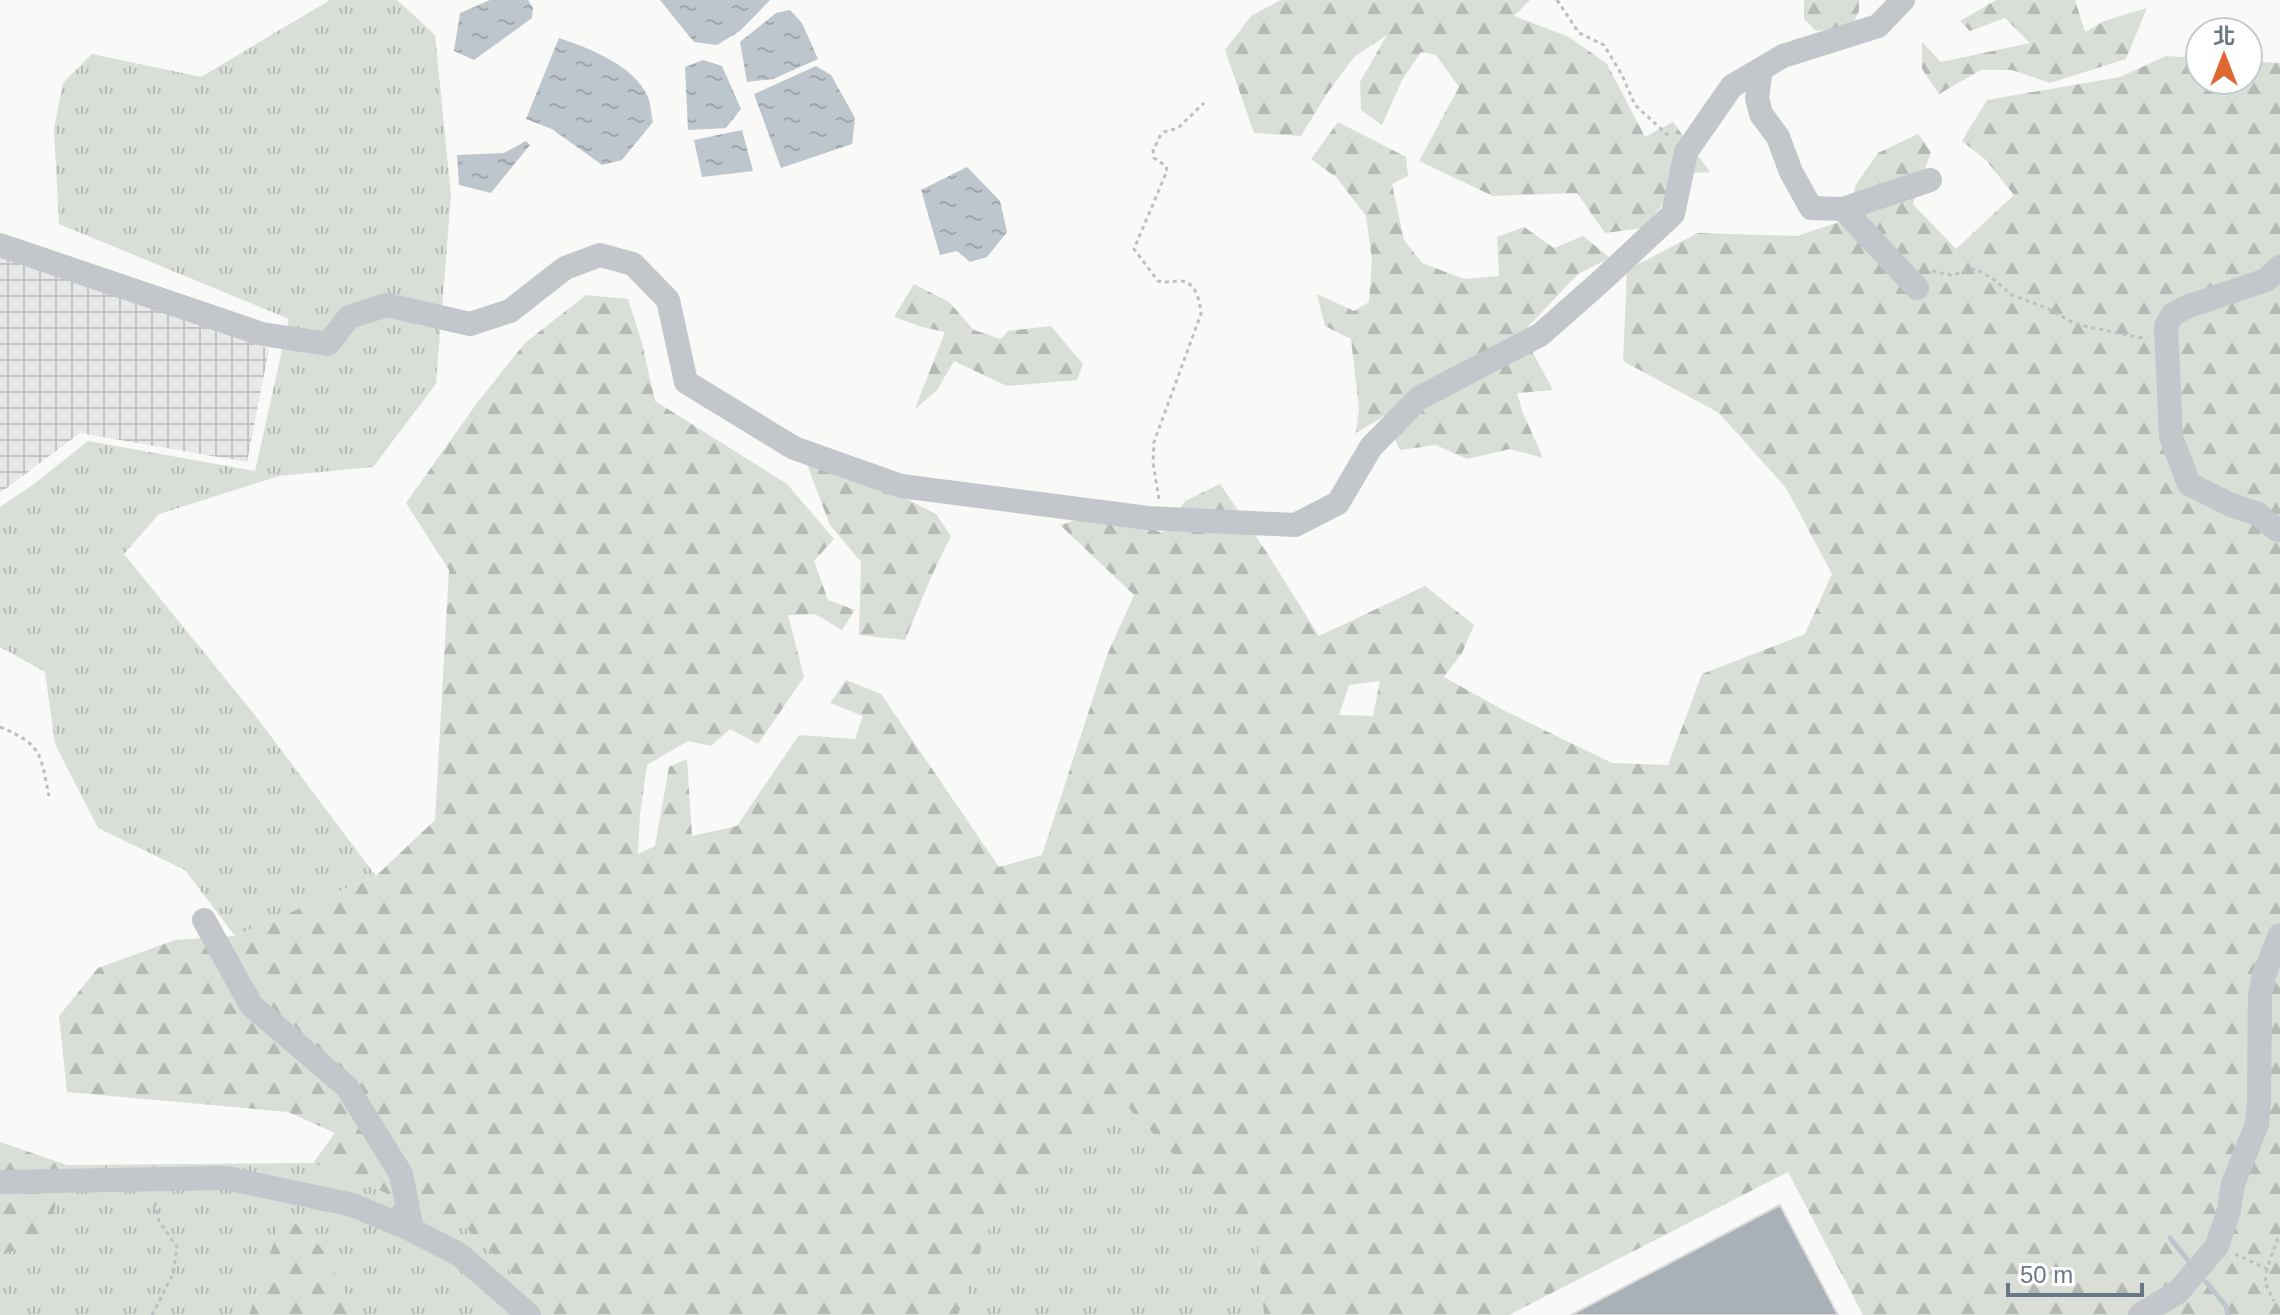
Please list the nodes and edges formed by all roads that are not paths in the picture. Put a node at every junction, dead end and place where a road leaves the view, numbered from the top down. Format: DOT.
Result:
graph roads {
  1 [pos="1903,0"];
  2 [pos="1761,69"];
  3 [pos="1930,180"];
  4 [pos="1843,209"];
  5 [pos="0,245"];
  6 [pos="2280,267"];
  7 [pos="1917,288"];
  8 [pos="2280,530"];
  9 [pos="204,920"];
  10 [pos="2280,935"];
  11 [pos="0,1182"];
  12 [pos="412,1230"];
  13 [pos="529,1315"];
  14 [pos="2140,1315"];
  1 -- 2 [label="street"];
  2 -- 4 [label="street"];
  2 -- 5 [label="street"];
  3 -- 4 [label="street"];
  4 -- 7 [label="street"];
  6 -- 8 [label="street"];
  9 -- 12 [label="street"];
  10 -- 14 [label="street"];
  11 -- 12 [label="street"];
  12 -- 13 [label="street"];
}
